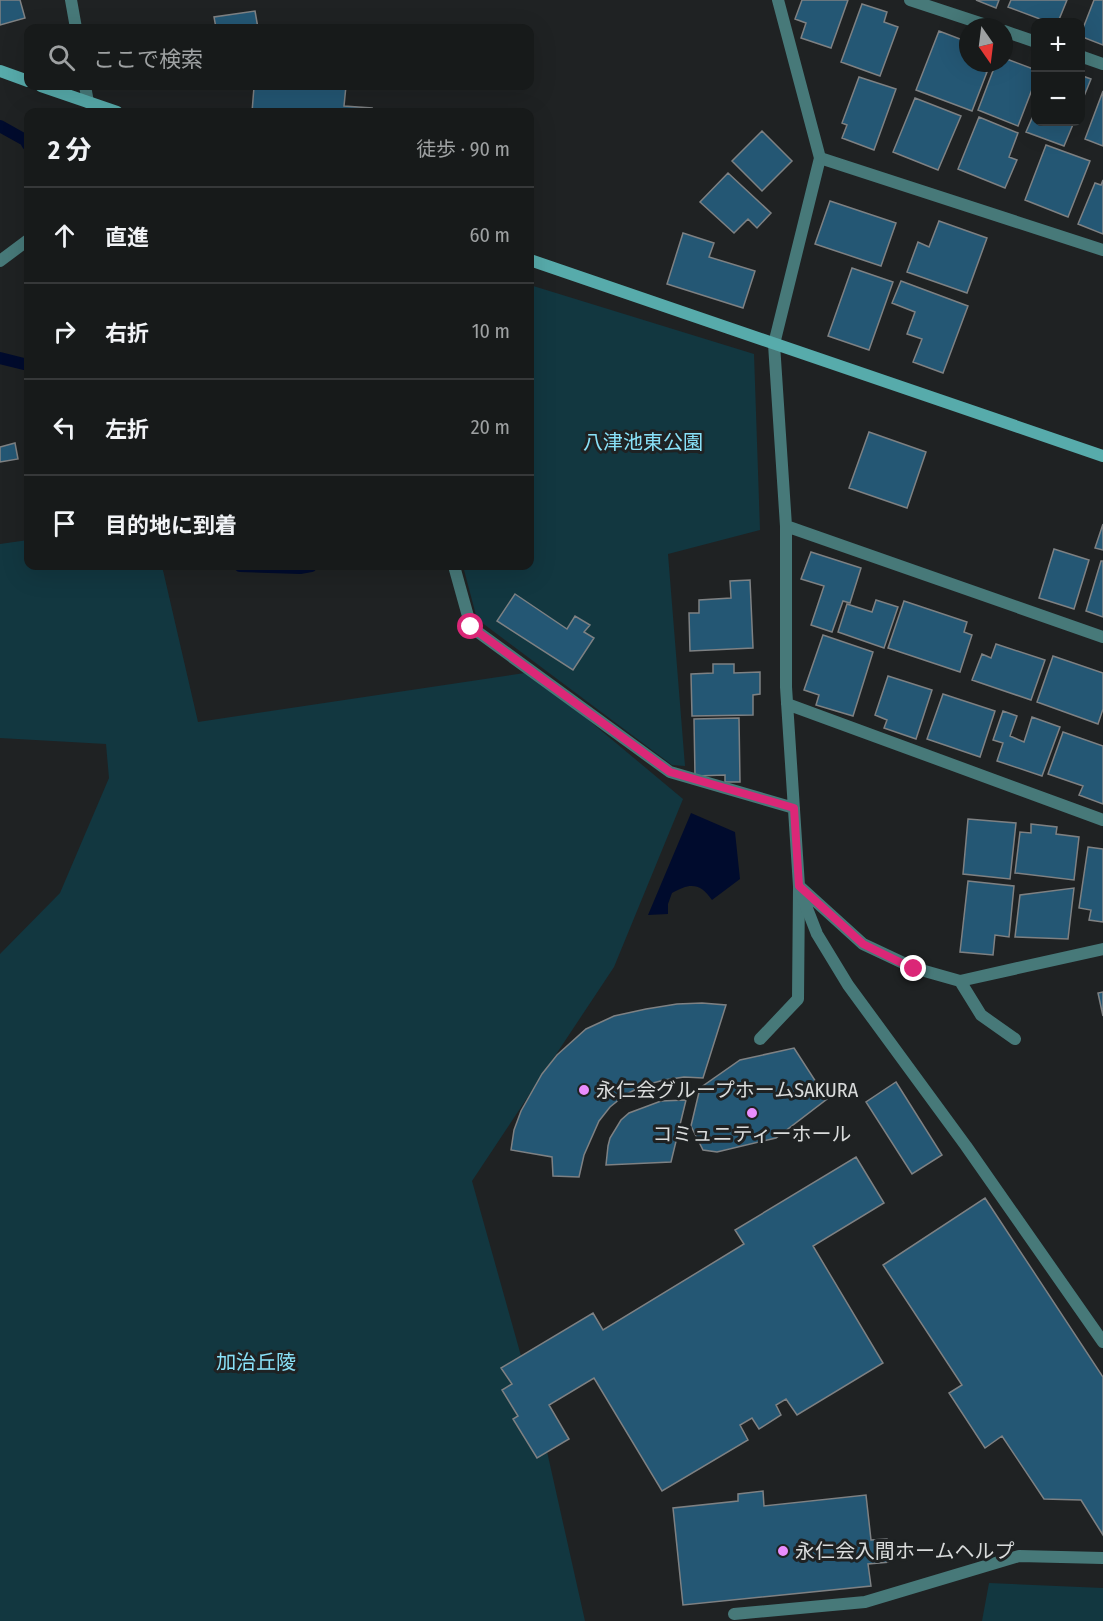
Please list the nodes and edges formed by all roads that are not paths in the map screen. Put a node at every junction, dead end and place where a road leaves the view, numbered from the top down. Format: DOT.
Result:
graph roads {
  1 [pos="71,0"];
  2 [pos="778,0"];
  3 [pos="910,0"];
  4 [pos="965,18"];
  5 [pos="75,24"];
  6 [pos="1013,34"];
  7 [pos="1031,41"];
  8 [pos="1085,59"];
  9 [pos="1103,64"];
  10 [pos="0,71"];
  11 [pos="24,80"];
  12 [pos="53,90"];
  13 [pos="86,90"];
  14 [pos="88,102"];
  15 [pos="105,108"];
  16 [pos="820,158"];
  17 [pos="24,245"];
  18 [pos="1103,250"];
  19 [pos="0,261"];
  20 [pos="534,261"];
  21 [pos="774,344"];
  22 [pos="1103,456"];
  23 [pos="786,526"];
  24 [pos="455,570"];
  25 [pos="1103,637"];
  26 [pos="787,704"];
  27 [pos="794,808"];
  28 [pos="1103,820"];
  29 [pos="799,886"];
  30 [pos="1103,949"];
  31 [pos="960,981"];
  32 [pos="760,1039"];
  33 [pos="1015,1040"];
  34 [pos="1103,1342"];
  35 [pos="1103,1558"];
  36 [pos="734,1614"];
  1 -- 5 [label="street"];
  2 -- 16 [label="street"];
  3 -- 4 [label="street"];
  6 -- 7 [label="street"];
  8 -- 9 [label="street"];
  10 -- 11 [label="street"];
  12 -- 14 [label="street"];
  13 -- 14 [label="street"];
  14 -- 15 [label="street"];
  16 -- 18 [label="street"];
  16 -- 21 [label="street"];
  17 -- 19 [label="street"];
  20 -- 21 [label="street"];
  21 -- 22 [label="street"];
  21 -- 23 [label="street"];
  23 -- 25 [label="street"];
  23 -- 26 [label="street"];
  24 -- 27 [label="street"];
  26 -- 27 [label="street"];
  26 -- 28 [label="street"];
  27 -- 29 [label="street"];
  29 -- 31 [label="street"];
  29 -- 32 [label="street"];
  29 -- 34 [label="street"];
  30 -- 31 [label="street"];
  31 -- 33 [label="street"];
  35 -- 36 [label="street"];
}
